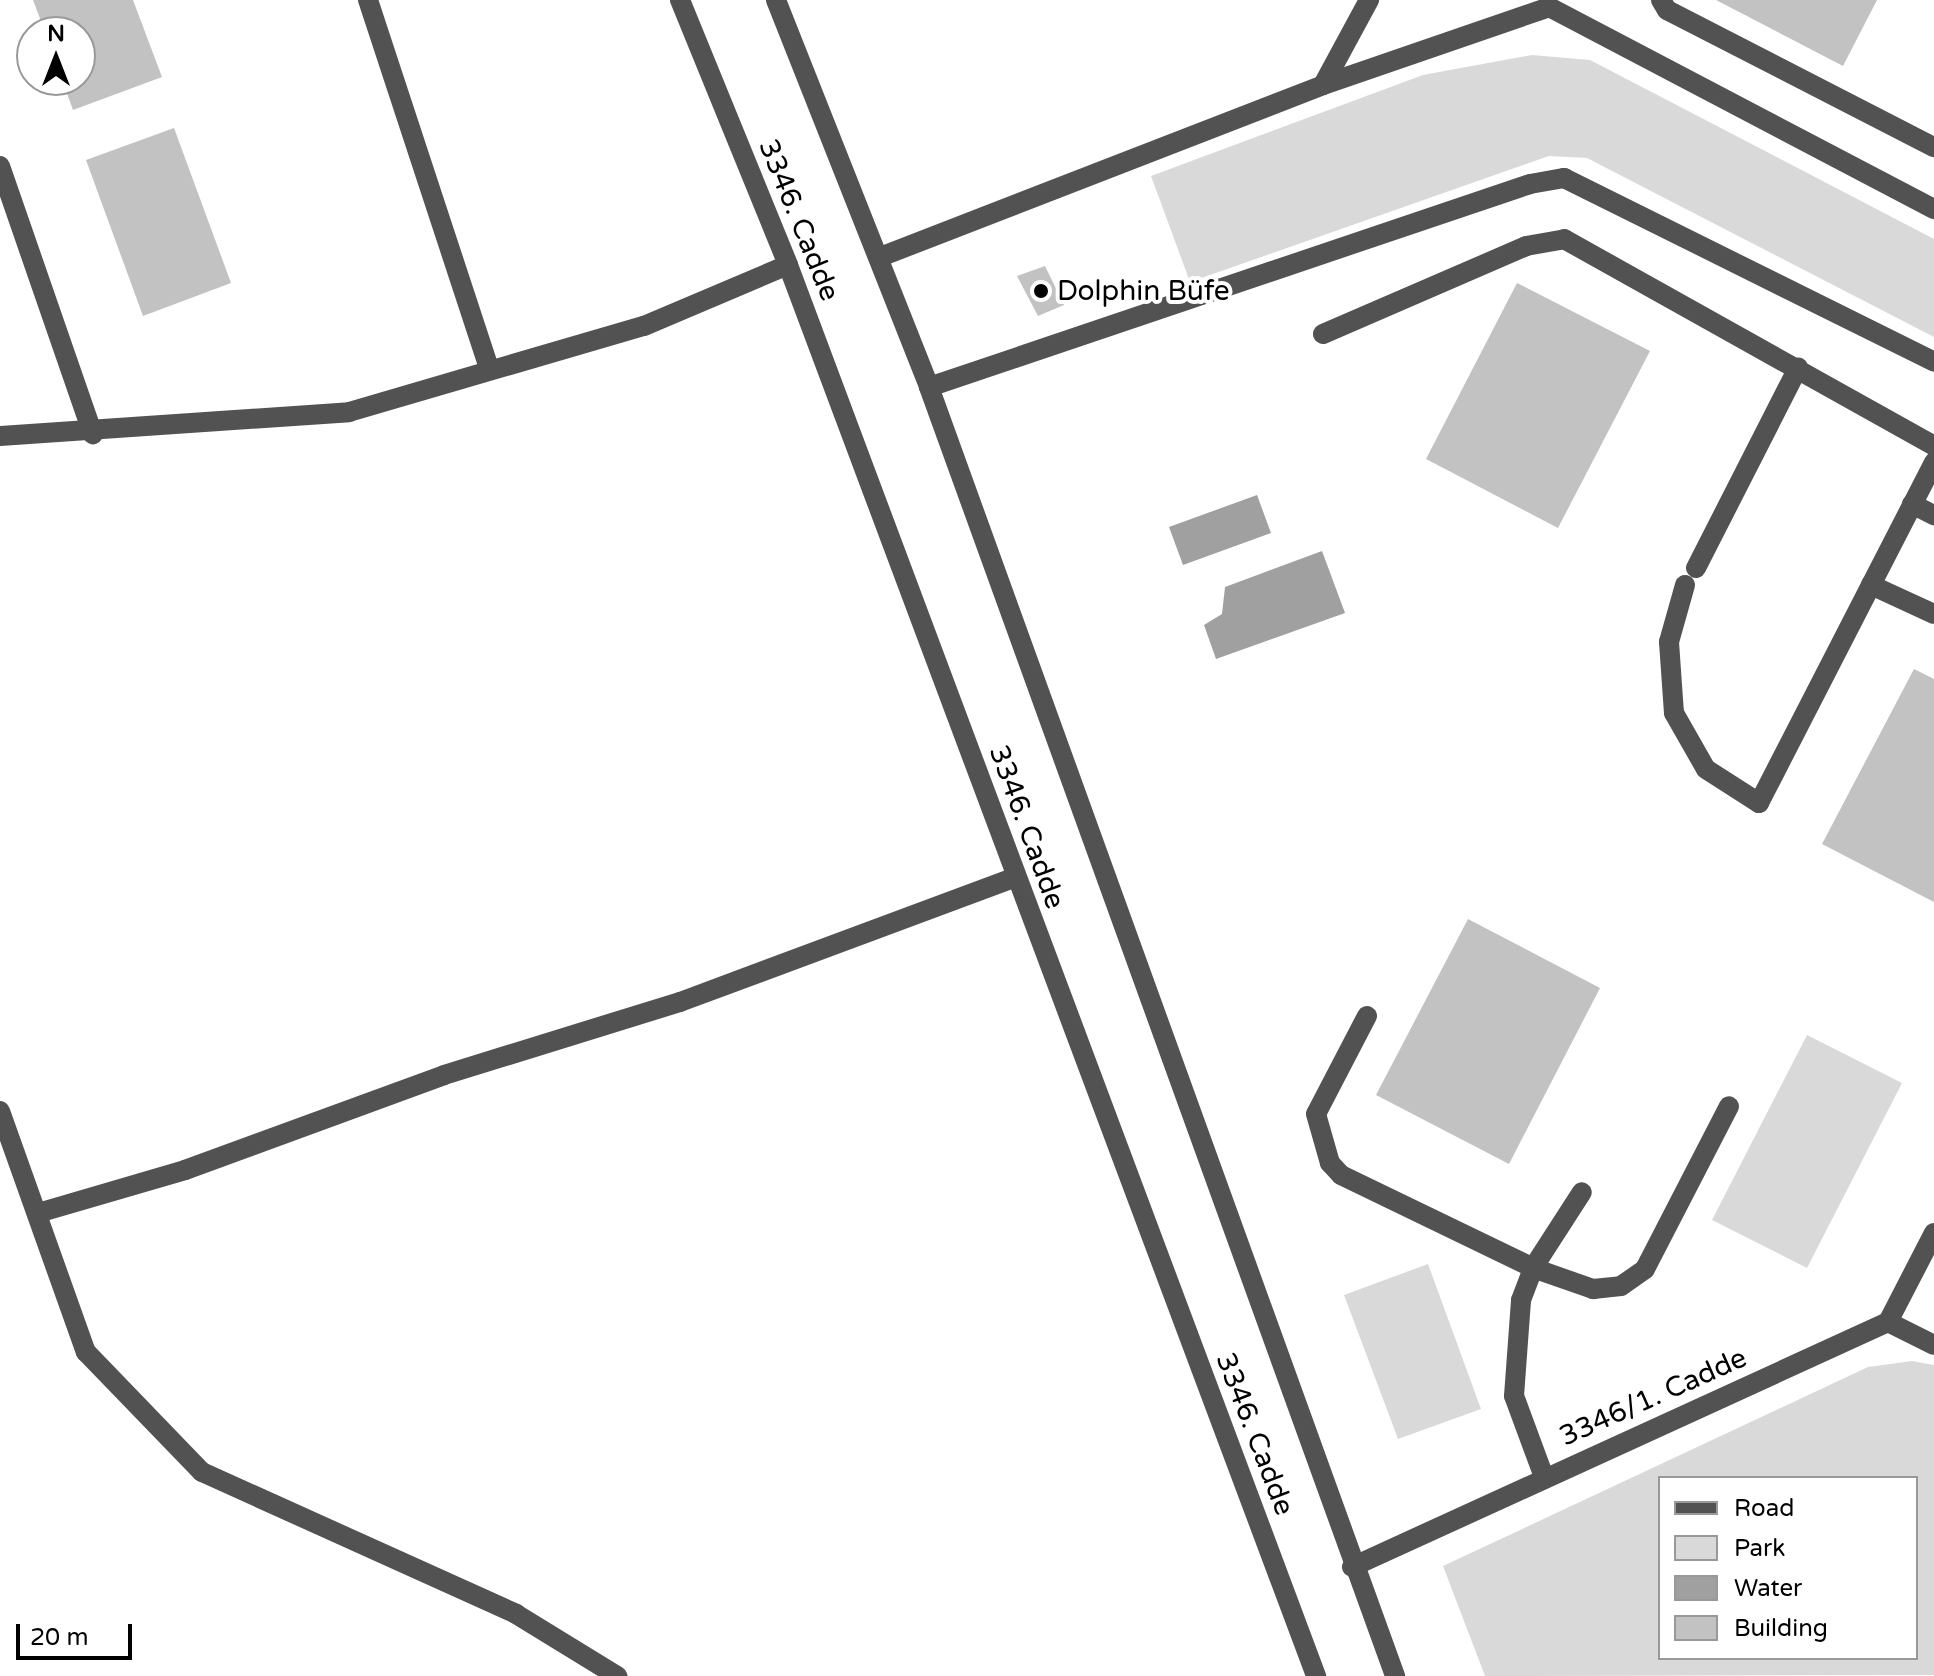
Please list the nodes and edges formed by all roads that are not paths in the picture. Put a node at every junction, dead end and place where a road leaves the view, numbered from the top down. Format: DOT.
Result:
graph roads {
  1 [pos="368,0"];
  2 [pos="680,0"];
  3 [pos="776,0"];
  4 [pos="1369,0"];
  5 [pos="1661,0"];
  6 [pos="1550,3"];
  7 [pos="1323,85"];
  8 [pos="1934,147"];
  9 [pos="0,166"];
  10 [pos="1934,209"];
  11 [pos="880,257"];
  12 [pos="788,265"];
  13 [pos="1323,334"];
  14 [pos="1934,362"];
  15 [pos="1798,368"];
  16 [pos="489,369"];
  17 [pos="929,387"];
  18 [pos="93,434"];
  19 [pos="0,436"];
  20 [pos="1934,446"];
  21 [pos="1934,462"];
  22 [pos="1912,504"];
  23 [pos="1934,515"];
  24 [pos="1871,585"];
  25 [pos="1934,614"];
  26 [pos="1016,877"];
  27 [pos="1367,1016"];
  28 [pos="1729,1106"];
  29 [pos="0,1111"];
  30 [pos="1582,1192"];
  31 [pos="38,1213"];
  32 [pos="1934,1233"];
  33 [pos="1533,1268"];
  34 [pos="1888,1322"];
  35 [pos="1934,1345"];
  36 [pos="1544,1477"];
  37 [pos="1352,1567"];
  38 [pos="617,1676"];
  39 [pos="1316,1676"];
  40 [pos="1395,1676"];
  1 -- 16 [label="street"];
  2 -- 12 [label="street, 3346. Cadde"];
  3 -- 11 [label="street, 3346. Cadde"];
  4 -- 7 [label="street"];
  5 -- 8 [label="street"];
  6 -- 7 [label="street"];
  6 -- 10 [label="street"];
  7 -- 11 [label="street"];
  9 -- 18 [label="street"];
  11 -- 17 [label="street, 3346. Cadde"];
  12 -- 16 [label="street"];
  12 -- 26 [label="street, 3346. Cadde"];
  13 -- 15 [label="street"];
  14 -- 17 [label="street"];
  15 -- 20 [label="street"];
  15 -- 24 [label="street"];
  16 -- 18 [label="street"];
  17 -- 37 [label="street, 3346. Cadde"];
  18 -- 19 [label="street"];
  21 -- 22 [label="street"];
  22 -- 23 [label="street"];
  22 -- 24 [label="street"];
  24 -- 25 [label="street"];
  26 -- 31 [label="street"];
  26 -- 39 [label="street, 3346. Cadde"];
  27 -- 33 [label="street"];
  28 -- 33 [label="street"];
  29 -- 31 [label="street"];
  30 -- 33 [label="street"];
  31 -- 38 [label="street"];
  32 -- 34 [label="street"];
  33 -- 36 [label="street"];
  34 -- 35 [label="street"];
  34 -- 36 [label="street, 3346/1. Cadde"];
  36 -- 37 [label="street, 3346/1. Cadde"];
  37 -- 40 [label="street, 3346. Cadde"];
}
